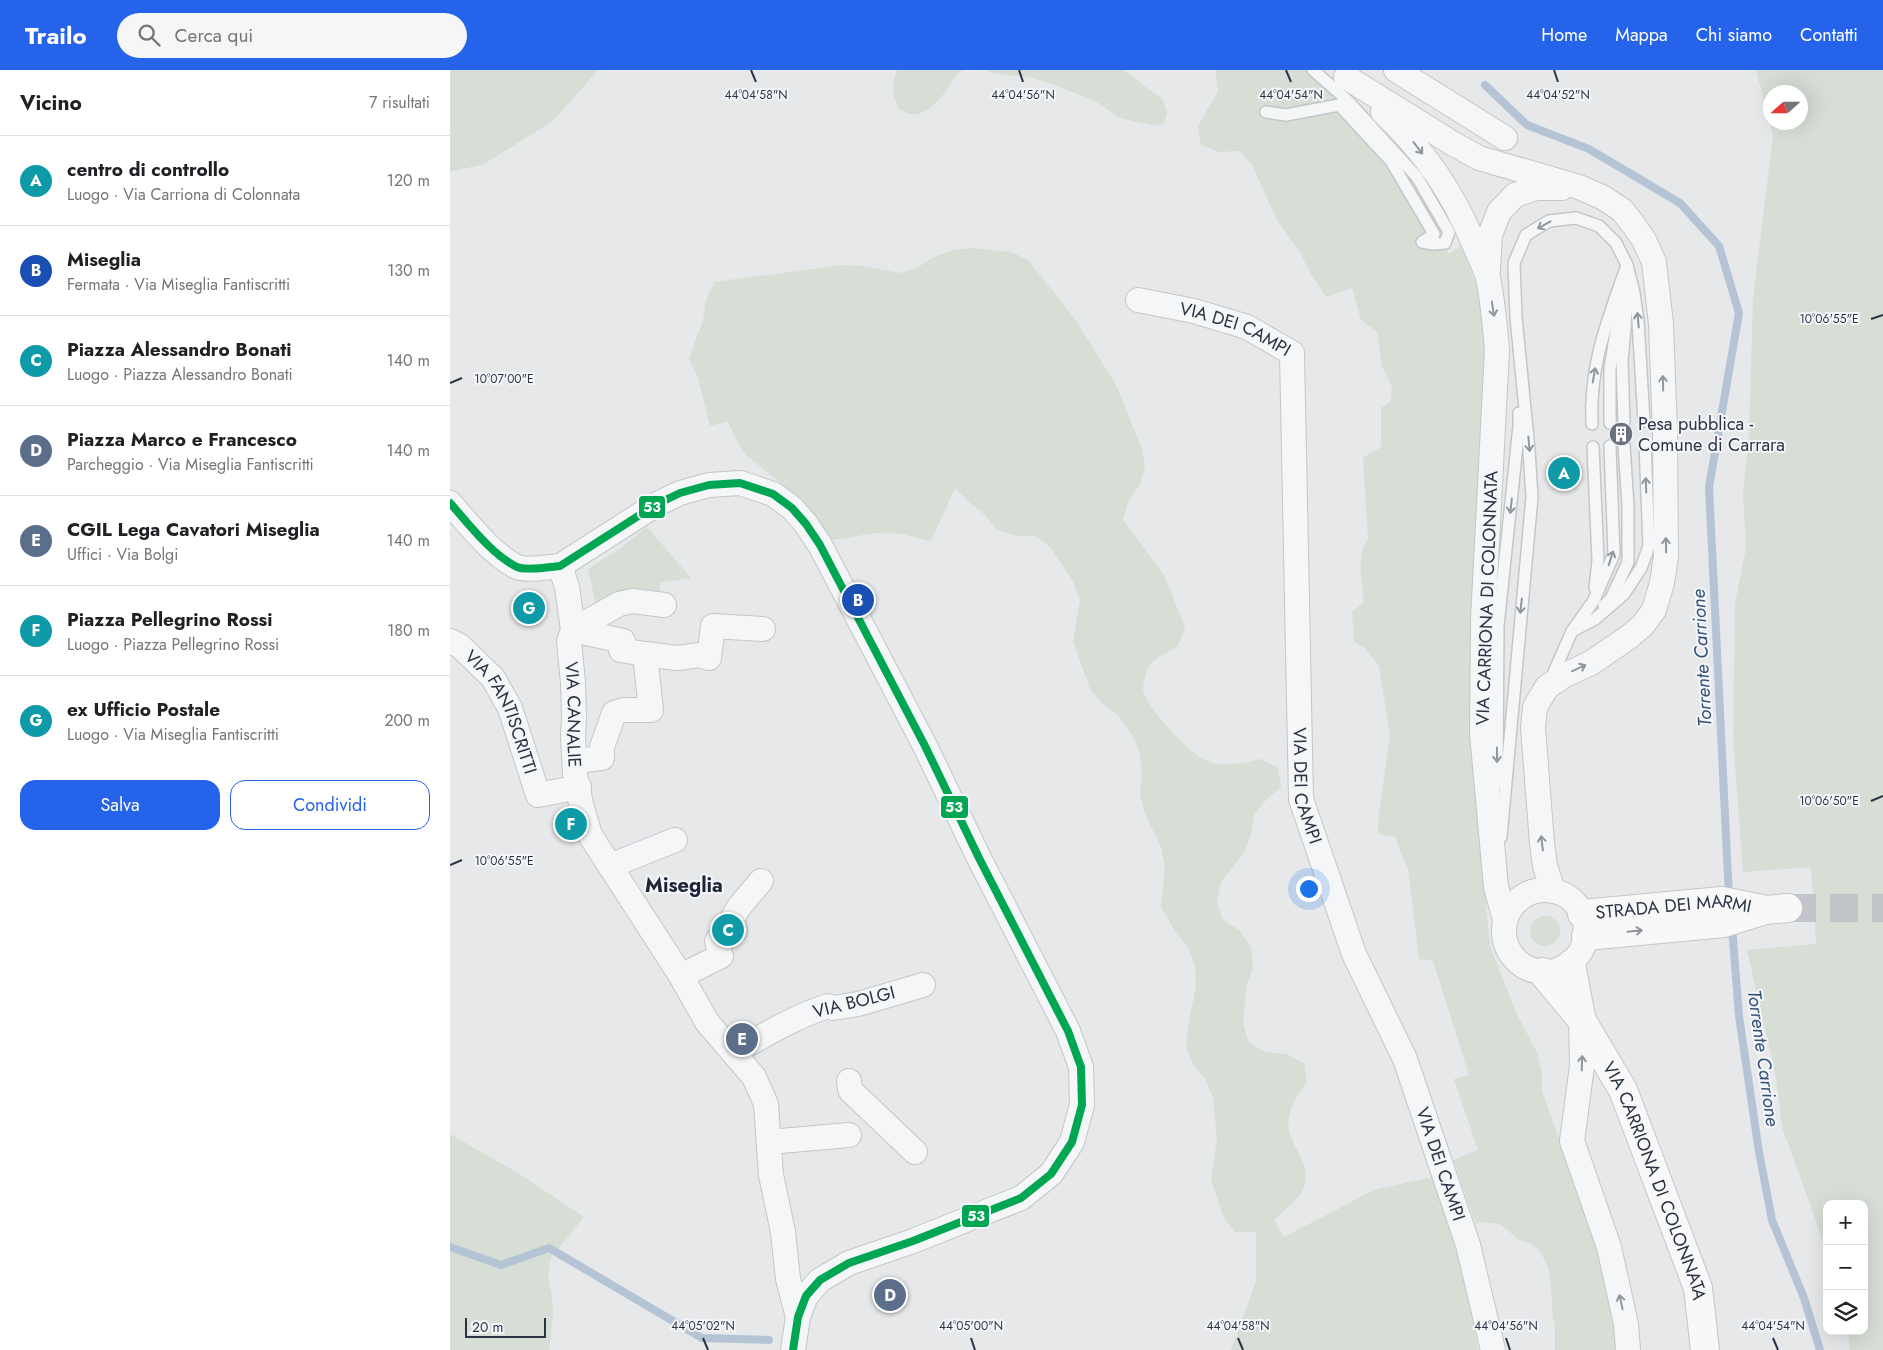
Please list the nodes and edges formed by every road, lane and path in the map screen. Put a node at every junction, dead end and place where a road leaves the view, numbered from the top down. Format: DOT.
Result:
graph roads {
  1 [pos="1313,70"];
  2 [pos="1396,70"];
  3 [pos="1343,73"];
  4 [pos="1266,112"];
  5 [pos="1505,138"];
  6 [pos="1579,187"];
  7 [pos="1627,265"];
  8 [pos="1487,276"];
  9 [pos="1138,300"];
  10 [pos="1516,317"];
  11 [pos="1644,421"];
  12 [pos="1624,422"];
  13 [pos="1610,423"];
  14 [pos="1592,424"];
  15 [pos="1645,444"];
  16 [pos="1624,445"];
  17 [pos="1610,446"];
  18 [pos="1593,447"];
  19 [pos="450,502"];
  20 [pos="554,567"];
  21 [pos="1594,600"];
  22 [pos="664,605"];
  23 [pos="763,628"];
  24 [pos="1572,632"];
  25 [pos="567,637"];
  26 [pos="455,644"];
  27 [pos="645,654"];
  28 [pos="1547,688"];
  29 [pos="575,761"];
  30 [pos="579,787"];
  31 [pos="675,840"];
  32 [pos="606,862"];
  33 [pos="762,881"];
  34 [pos="1496,887"];
  35 [pos="1553,890"];
  36 [pos="1777,909"];
  37 [pos="1505,920"];
  38 [pos="1584,925"];
  39 [pos="1571,964"];
  40 [pos="1542,972"];
  41 [pos="681,976"];
  42 [pos="923,984"];
  43 [pos="1581,1019"];
  44 [pos="734,1052"];
  45 [pos="849,1081"];
  46 [pos="849,1135"];
  47 [pos="769,1142"];
  48 [pos="915,1152"];
  49 [pos="802,1306"];
  50 [pos="793,1350"];
  51 [pos="1493,1350"];
  52 [pos="1628,1350"];
  53 [pos="1705,1350"];
  1 -- 4 [label="lane"];
  2 -- 5 [label="street"];
  3 -- 6 [label="street, VIA CARRIONA DI COLONNATA"];
  3 -- 8 [label="street, VIA CARRIONA DI COLONNATA, one-way"];
  6 -- 8 [label="street, VIA CARRIONA DI COLONNATA"];
  28 -- 6 [label="street, VIA CARRIONA DI COLONNATA, one-way"];
  7 -- 10 [label="lane, one-way"];
  11 -- 7 [label="lane, one-way"];
  7 -- 12 [label="lane"];
  7 -- 13 [label="lane"];
  14 -- 7 [label="lane, one-way"];
  8 -- 34 [label="street, VIA CARRIONA DI COLONNATA, one-way"];
  9 -- 51 [label="street, VIA DEI CAMPI"];
  10 -- 34 [label="lane, one-way"];
  10 -- 34 [label="lane, one-way"];
  24 -- 15 [label="lane, one-way"];
  16 -- 24 [label="lane"];
  21 -- 17 [label="lane, one-way"];
  18 -- 21 [label="lane"];
  19 -- 20 [label="street"];
  20 -- 25 [label="street, VIA CANALIE"];
  20 -- 49 [label="street"];
  21 -- 24 [label="lane"];
  22 -- 25 [label="street"];
  23 -- 27 [label="street"];
  24 -- 28 [label="lane"];
  25 -- 27 [label="street"];
  25 -- 29 [label="street, VIA CANALIE"];
  26 -- 30 [label="street, VIA FANTISCRITTI"];
  27 -- 29 [label="street"];
  35 -- 28 [label="street, VIA CARRIONA DI COLONNATA, one-way"];
  29 -- 30 [label="street, VIA CANALIE"];
  30 -- 32 [label="street, VIA CANALIE"];
  31 -- 32 [label="street"];
  32 -- 41 [label="street"];
  33 -- 41 [label="street"];
  34 -- 37 [label="street, VIA CARRIONA DI COLONNATA"];
  35 -- 37 [label="street"];
  35 -- 38 [label="street"];
  36 -- 38 [label="main road, STRADA DEI MARMI"];
  37 -- 40 [label="street, VIA CARRIONA DI COLONNATA"];
  38 -- 39 [label="street"];
  39 -- 40 [label="street"];
  39 -- 43 [label="main road, VIA CARRIONA DI COLONNATA"];
  40 -- 43 [label="main road, VIA CARRIONA DI COLONNATA"];
  41 -- 44 [label="street"];
  42 -- 44 [label="street, VIA BOLGI"];
  52 -- 43 [label="street, one-way"];
  43 -- 53 [label="main road, VIA CARRIONA DI COLONNATA"];
  44 -- 47 [label="street"];
  45 -- 48 [label="street"];
  46 -- 47 [label="street"];
  47 -- 49 [label="street"];
  49 -- 50 [label="street"];
}
